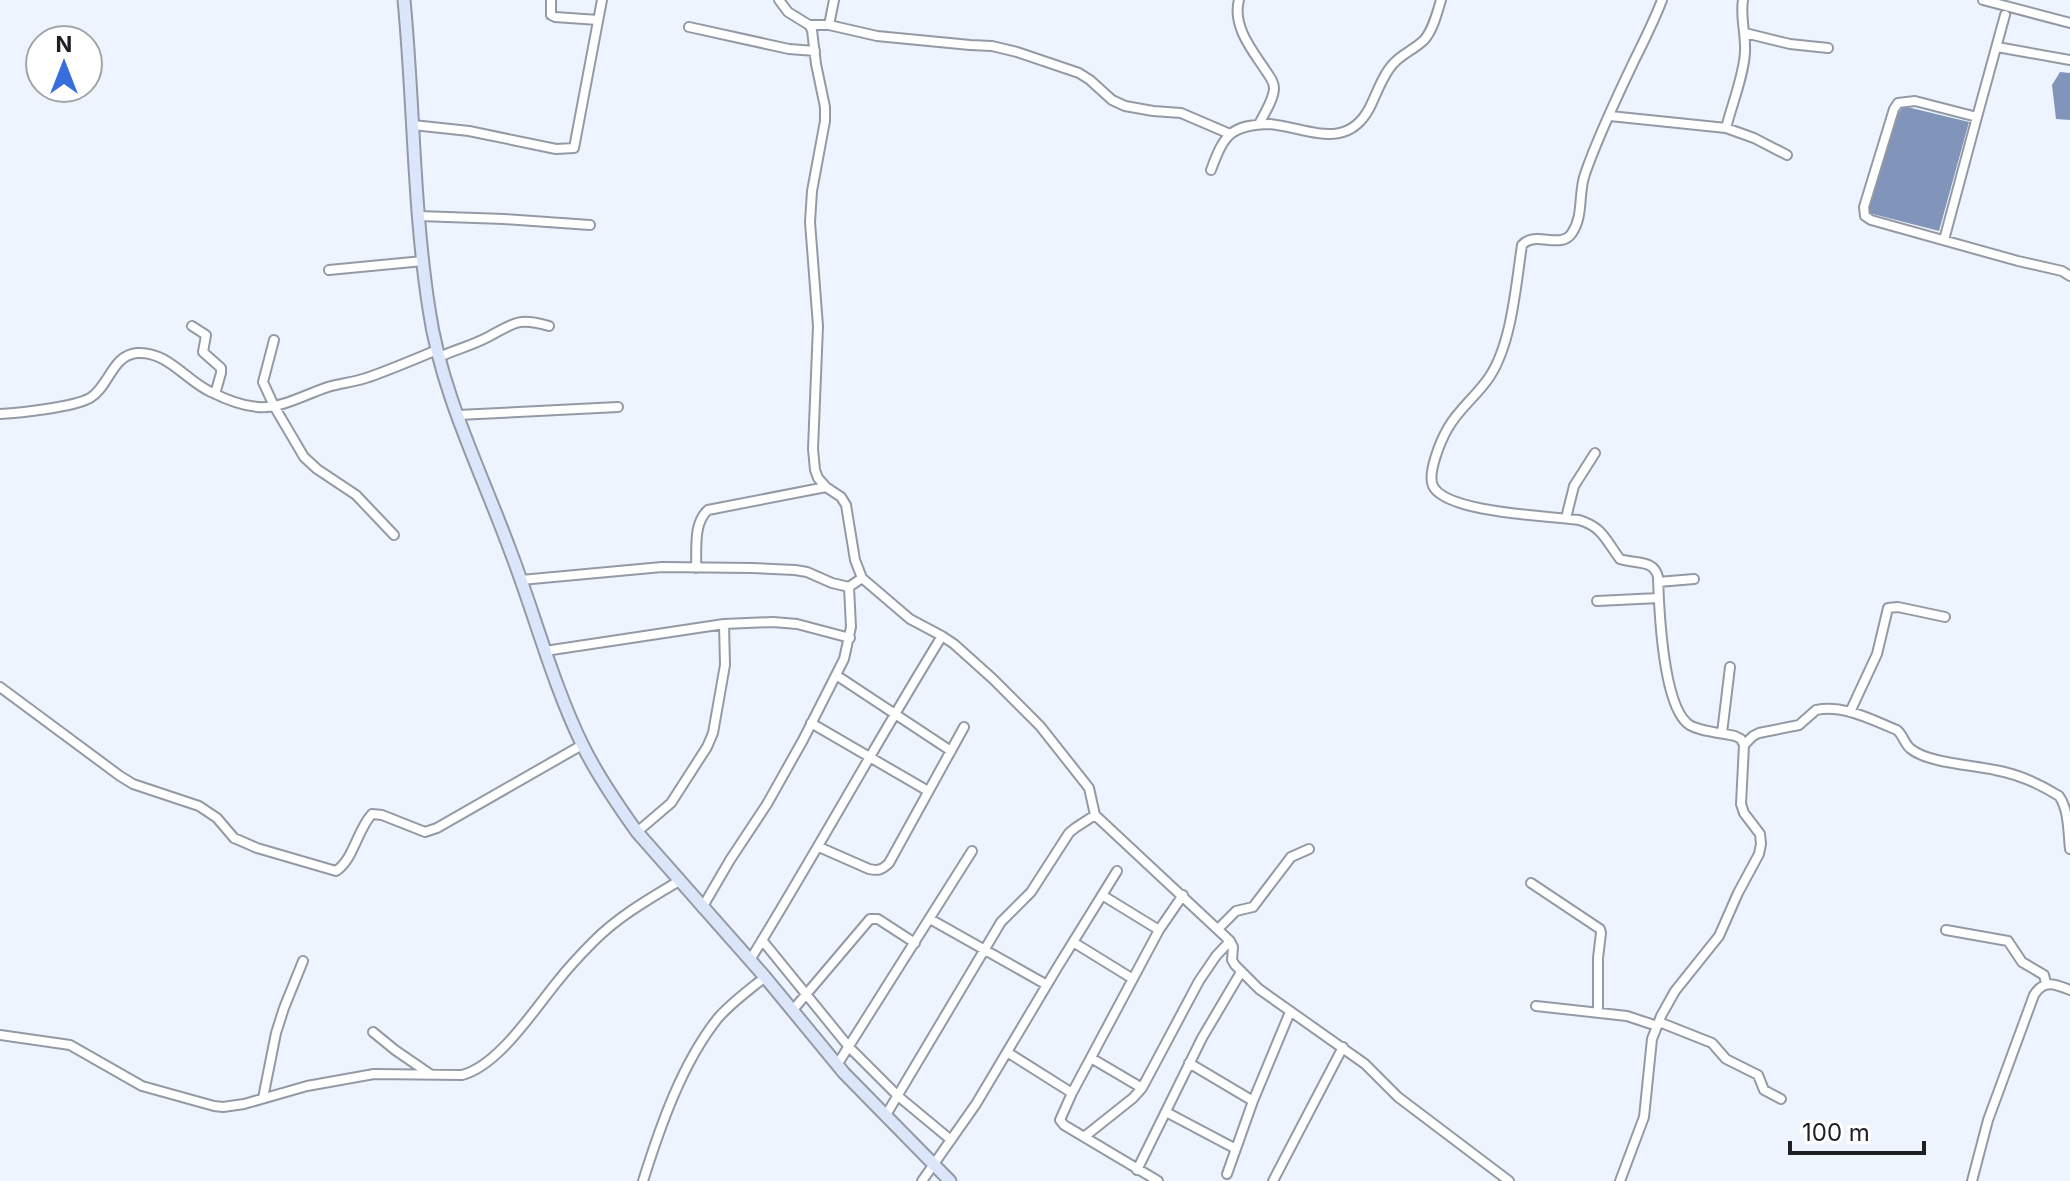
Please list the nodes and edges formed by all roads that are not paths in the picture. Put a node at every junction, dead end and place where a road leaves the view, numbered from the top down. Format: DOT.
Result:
graph roads {
  1 [pos="404,0"];
  2 [pos="551,0"];
  3 [pos="602,0"];
  4 [pos="779,0"];
  5 [pos="834,0"];
  6 [pos="1239,0"];
  7 [pos="1441,0"];
  8 [pos="1662,0"];
  9 [pos="1743,0"];
  10 [pos="1983,0"];
  11 [pos="2005,15"];
  12 [pos="598,20"];
  13 [pos="2070,23"];
  14 [pos="809,25"];
  15 [pos="829,25"];
  16 [pos="689,27"];
  17 [pos="1745,33"];
  18 [pos="1997,47"];
  19 [pos="1828,48"];
  20 [pos="815,51"];
  21 [pos="2070,60"];
  22 [pos="1610,116"];
  23 [pos="1977,117"];
  24 [pos="1259,124"];
  25 [pos="413,125"];
  26 [pos="1726,128"];
  27 [pos="1230,134"];
  28 [pos="1787,155"];
  29 [pos="1211,170"];
  30 [pos="419,216"];
  31 [pos="590,225"];
  32 [pos="1944,240"];
  33 [pos="423,261"];
  34 [pos="329,270"];
  35 [pos="2070,276"];
  36 [pos="192,326"];
  37 [pos="549,326"];
  38 [pos="274,340"];
  39 [pos="438,353"];
  40 [pos="215,394"];
  41 [pos="274,406"];
  42 [pos="618,407"];
  43 [pos="0,414"];
  44 [pos="458,415"];
  45 [pos="1595,453"];
  46 [pos="826,487"];
  47 [pos="1566,518"];
  48 [pos="394,535"];
  49 [pos="696,568"];
  50 [pos="862,578"];
  51 [pos="1694,579"];
  52 [pos="521,580"];
  53 [pos="1658,582"];
  54 [pos="849,587"];
  55 [pos="1659,598"];
  56 [pos="1597,601"];
  57 [pos="1945,617"];
  58 [pos="724,624"];
  59 [pos="942,636"];
  60 [pos="850,638"];
  61 [pos="545,651"];
  62 [pos="1730,667"];
  63 [pos="836,675"];
  64 [pos="0,687"];
  65 [pos="1850,712"];
  66 [pos="894,713"];
  67 [pos="811,723"];
  68 [pos="964,727"];
  69 [pos="1722,733"];
  70 [pos="582,745"];
  71 [pos="1744,745"];
  72 [pos="951,751"];
  73 [pos="870,757"];
  74 [pos="928,791"];
  75 [pos="2066,801"];
  76 [pos="1095,815"];
  77 [pos="637,832"];
  78 [pos="819,847"];
  79 [pos="1309,849"];
  80 [pos="2070,849"];
  81 [pos="972,851"];
  82 [pos="1117,871"];
  83 [pos="679,881"];
  84 [pos="1531,883"];
  85 [pos="1102,895"];
  86 [pos="1183,895"];
  87 [pos="702,908"];
  88 [pos="930,919"];
  89 [pos="1218,929"];
  90 [pos="1159,930"];
  91 [pos="1946,930"];
  92 [pos="762,940"];
  93 [pos="1230,941"];
  94 [pos="1073,942"];
  95 [pos="915,943"];
  96 [pos="985,950"];
  97 [pos="750,960"];
  98 [pos="303,961"];
  99 [pos="1241,972"];
  100 [pos="765,977"];
  101 [pos="1133,979"];
  102 [pos="2046,983"];
  103 [pos="1047,985"];
  104 [pos="2070,990"];
  105 [pos="805,995"];
  106 [pos="1536,1006"];
  107 [pos="792,1011"];
  108 [pos="1290,1012"];
  109 [pos="1598,1013"];
  110 [pos="1658,1024"];
  111 [pos="373,1032"];
  112 [pos="0,1035"];
  113 [pos="849,1047"];
  114 [pos="1343,1047"];
  115 [pos="1007,1052"];
  116 [pos="1091,1058"];
  117 [pos="1189,1063"];
  118 [pos="837,1065"];
  119 [pos="430,1074"];
  120 [pos="1142,1088"];
  121 [pos="1072,1093"];
  122 [pos="898,1096"];
  123 [pos="263,1098"];
  124 [pos="1781,1099"];
  125 [pos="1253,1101"];
  126 [pos="1166,1112"];
  127 [pos="886,1115"];
  128 [pos="1084,1137"];
  129 [pos="951,1140"];
  130 [pos="1236,1149"];
  131 [pos="933,1163"];
  132 [pos="1137,1170"];
  133 [pos="1227,1174"];
  134 [pos="643,1181"];
  135 [pos="922,1181"];
  136 [pos="950,1181"];
  137 [pos="1158,1181"];
  138 [pos="1273,1181"];
  139 [pos="1509,1181"];
  140 [pos="1620,1181"];
  141 [pos="1972,1181"];
  1 -- 25 [label="street"];
  2 -- 12 [label="street"];
  3 -- 12 [label="street"];
  4 -- 14 [label="street"];
  5 -- 15 [label="street"];
  6 -- 24 [label="street"];
  7 -- 24 [label="street"];
  8 -- 22 [label="street"];
  9 -- 17 [label="street"];
  10 -- 13 [label="street"];
  11 -- 18 [label="street"];
  12 -- 25 [label="street"];
  14 -- 15 [label="street"];
  14 -- 20 [label="street"];
  15 -- 27 [label="street"];
  16 -- 20 [label="street"];
  17 -- 19 [label="street"];
  17 -- 26 [label="street"];
  18 -- 21 [label="street"];
  18 -- 23 [label="street"];
  20 -- 46 [label="street"];
  22 -- 26 [label="street"];
  22 -- 47 [label="street"];
  23 -- 32 [label="street"];
  23 -- 32 [label="street"];
  24 -- 27 [label="street"];
  25 -- 30 [label="street"];
  26 -- 28 [label="street"];
  27 -- 29 [label="street"];
  30 -- 31 [label="street"];
  30 -- 33 [label="street"];
  32 -- 35 [label="street"];
  33 -- 34 [label="street"];
  33 -- 39 [label="street"];
  36 -- 40 [label="street"];
  37 -- 39 [label="street"];
  38 -- 41 [label="street"];
  39 -- 41 [label="street"];
  39 -- 44 [label="street"];
  40 -- 41 [label="street"];
  40 -- 43 [label="street"];
  41 -- 48 [label="street"];
  42 -- 44 [label="street"];
  44 -- 52 [label="street"];
  45 -- 47 [label="street"];
  46 -- 49 [label="street"];
  46 -- 50 [label="street"];
  47 -- 53 [label="street"];
  49 -- 52 [label="street"];
  49 -- 54 [label="street"];
  50 -- 54 [label="street"];
  50 -- 59 [label="street"];
  51 -- 53 [label="street"];
  52 -- 61 [label="street"];
  53 -- 55 [label="street"];
  54 -- 60 [label="street"];
  55 -- 56 [label="street"];
  55 -- 69 [label="street"];
  57 -- 65 [label="street"];
  58 -- 60 [label="street"];
  58 -- 61 [label="street"];
  58 -- 77 [label="street"];
  59 -- 66 [label="street"];
  59 -- 76 [label="street"];
  60 -- 63 [label="street"];
  61 -- 70 [label="street"];
  62 -- 69 [label="street"];
  63 -- 66 [label="street"];
  63 -- 67 [label="street"];
  64 -- 70 [label="street"];
  65 -- 71 [label="street"];
  65 -- 75 [label="street"];
  66 -- 72 [label="street"];
  66 -- 73 [label="street"];
  67 -- 73 [label="street"];
  67 -- 87 [label="street"];
  68 -- 72 [label="street"];
  69 -- 71 [label="street"];
  70 -- 77 [label="street"];
  71 -- 110 [label="street"];
  72 -- 74 [label="street"];
  73 -- 74 [label="street"];
  73 -- 78 [label="street"];
  74 -- 78 [label="street"];
  75 -- 80 [label="street"];
  76 -- 86 [label="street"];
  76 -- 96 [label="street"];
  77 -- 83 [label="street"];
  78 -- 92 [label="street"];
  79 -- 89 [label="street"];
  81 -- 88 [label="street"];
  82 -- 85 [label="street"];
  83 -- 87 [label="street"];
  83 -- 119 [label="street"];
  84 -- 109 [label="street"];
  85 -- 90 [label="street"];
  85 -- 94 [label="street"];
  86 -- 89 [label="street"];
  86 -- 90 [label="street"];
  87 -- 97 [label="street"];
  88 -- 95 [label="street"];
  88 -- 96 [label="street"];
  89 -- 93 [label="street"];
  90 -- 101 [label="street"];
  91 -- 102 [label="street"];
  92 -- 97 [label="street"];
  92 -- 105 [label="street"];
  93 -- 99 [label="street"];
  93 -- 120 [label="street"];
  94 -- 101 [label="street"];
  94 -- 103 [label="street"];
  95 -- 105 [label="street"];
  95 -- 113 [label="street"];
  96 -- 103 [label="street"];
  96 -- 122 [label="street"];
  97 -- 100 [label="street"];
  98 -- 123 [label="street"];
  99 -- 108 [label="street"];
  99 -- 117 [label="street"];
  100 -- 107 [label="street"];
  100 -- 134 [label="street"];
  101 -- 116 [label="street"];
  102 -- 104 [label="street"];
  102 -- 141 [label="street"];
  103 -- 115 [label="street"];
  105 -- 107 [label="street"];
  105 -- 113 [label="street"];
  106 -- 109 [label="street"];
  107 -- 118 [label="street"];
  108 -- 114 [label="street"];
  108 -- 125 [label="street"];
  109 -- 110 [label="street"];
  110 -- 124 [label="street"];
  110 -- 140 [label="street"];
  111 -- 119 [label="street"];
  112 -- 123 [label="street"];
  113 -- 118 [label="street"];
  113 -- 122 [label="street"];
  114 -- 138 [label="street"];
  114 -- 139 [label="street"];
  115 -- 121 [label="street"];
  115 -- 129 [label="street"];
  116 -- 120 [label="street"];
  116 -- 121 [label="street"];
  117 -- 125 [label="street"];
  117 -- 126 [label="street"];
  118 -- 127 [label="street"];
  119 -- 123 [label="street"];
  120 -- 128 [label="street"];
  121 -- 128 [label="street"];
  122 -- 127 [label="street"];
  122 -- 129 [label="street"];
  125 -- 130 [label="street"];
  126 -- 130 [label="street"];
  126 -- 132 [label="street"];
  127 -- 131 [label="street"];
  128 -- 132 [label="street"];
  129 -- 131 [label="street"];
  130 -- 133 [label="street"];
  131 -- 135 [label="street"];
  131 -- 136 [label="street"];
  132 -- 137 [label="street"];
}
